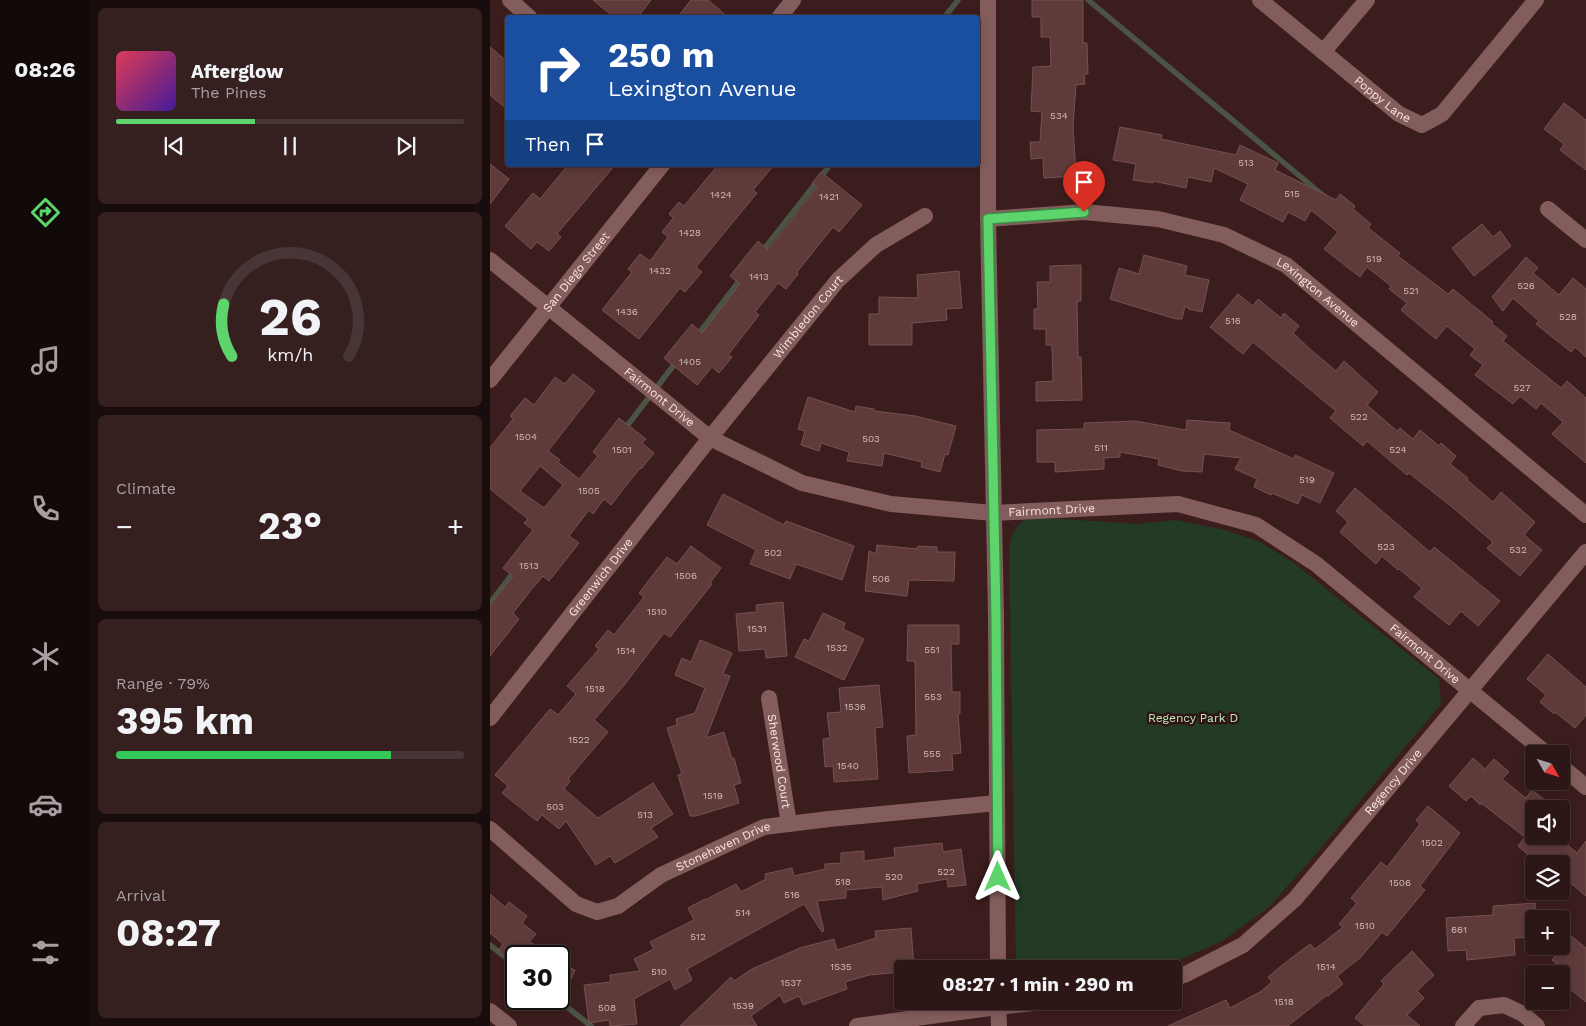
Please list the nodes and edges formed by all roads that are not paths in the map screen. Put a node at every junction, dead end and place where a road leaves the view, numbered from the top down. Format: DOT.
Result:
graph roads {
  1 [pos="510,0"];
  2 [pos="793,0"];
  3 [pos="988,0"];
  4 [pos="1260,0"];
  5 [pos="1367,0"];
  6 [pos="1536,0"];
  7 [pos="527,15"];
  8 [pos="781,15"];
  9 [pos="1323,52"];
  10 [pos="660,167"];
  11 [pos="1548,209"];
  12 [pos="925,216"];
  13 [pos="988,219"];
  14 [pos="1586,240"];
  15 [pos="490,260"];
  16 [pos="548,307"];
  17 [pos="490,380"];
  18 [pos="710,438"];
  19 [pos="993,513"];
  20 [pos="1586,516"];
  21 [pos="1586,552"];
  22 [pos="1471,690"];
  23 [pos="769,698"];
  24 [pos="490,718"];
  25 [pos="1536,745"];
  26 [pos="1570,774"];
  27 [pos="1586,787"];
  28 [pos="997,803"];
  29 [pos="789,824"];
  30 [pos="490,829"];
  31 [pos="998,960"];
  32 [pos="1182,976"];
  33 [pos="960,1010"];
  34 [pos="998,1010"];
  35 [pos="490,1011"];
  36 [pos="509,1026"];
  37 [pos="857,1026"];
  38 [pos="999,1026"];
  39 [pos="1463,1026"];
  40 [pos="1537,1026"];
  1 -- 7 [label="street"];
  2 -- 8 [label="street"];
  3 -- 13 [label="street"];
  4 -- 9 [label="street, Poppy Lane"];
  5 -- 9 [label="street"];
  6 -- 9 [label="street, Poppy Lane"];
  10 -- 16 [label="street, San Diego Street"];
  11 -- 14 [label="street"];
  12 -- 18 [label="street, Wimbledon Court"];
  13 -- 19 [label="street"];
  13 -- 20 [label="street, Lexington Avenue"];
  15 -- 16 [label="street, Fairmont Drive"];
  16 -- 17 [label="street, San Diego Street"];
  16 -- 18 [label="street, Fairmont Drive"];
  18 -- 19 [label="street, Fairmont Drive"];
  18 -- 24 [label="street, Greenwich Drive"];
  19 -- 22 [label="street, Fairmont Drive"];
  19 -- 28 [label="street"];
  21 -- 22 [label="street, Regency Drive"];
  22 -- 25 [label="street, Fairmont Drive"];
  22 -- 32 [label="street, Regency Drive"];
  23 -- 29 [label="street, Sherwood Court"];
  26 -- 27 [label="street"];
  28 -- 29 [label="street, Stonehaven Drive"];
  28 -- 31 [label="street"];
  29 -- 30 [label="street, Stonehaven Drive"];
  33 -- 37 [label="street"];
  34 -- 38 [label="street"];
  35 -- 36 [label="street"];
  39 -- 40 [label="street"];
}
